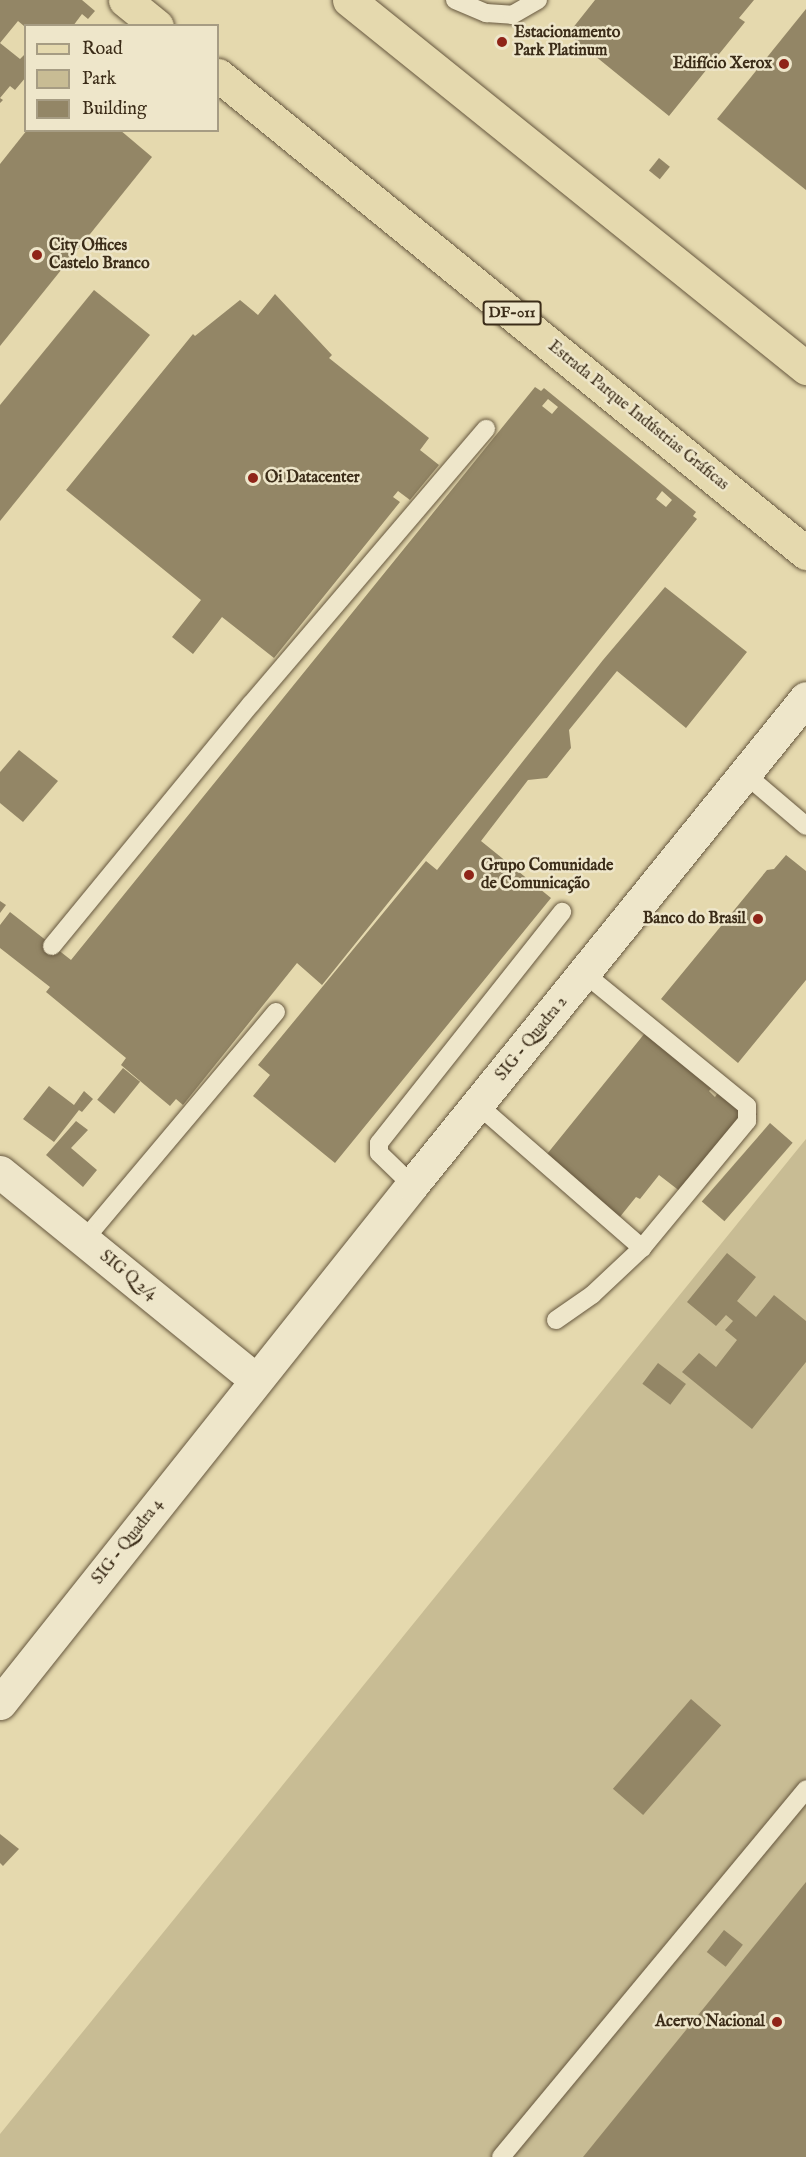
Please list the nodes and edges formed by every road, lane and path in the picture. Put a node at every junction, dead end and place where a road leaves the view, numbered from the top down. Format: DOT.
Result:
graph roads {
  1 [pos="125,0"];
  2 [pos="349,0"];
  3 [pos="455,0"];
  4 [pos="538,0"];
  5 [pos="155,24"];
  6 [pos="219,76"];
  7 [pos="806,368"];
  8 [pos="486,429"];
  9 [pos="806,553"];
  10 [pos="806,698"];
  11 [pos="745,774"];
  12 [pos="806,826"];
  13 [pos="562,912"];
  14 [pos="52,945"];
  15 [pos="585,974"];
  16 [pos="276,1012"];
  17 [pos="478,1105"];
  18 [pos="0,1172"];
  19 [pos="412,1185"];
  20 [pos="84,1240"];
  21 [pos="642,1248"];
  22 [pos="556,1320"];
  23 [pos="256,1380"];
  24 [pos="0,1703"];
  25 [pos="806,1789"];
  26 [pos="501,2157"];
  1 -- 5 [label="main road"];
  2 -- 7 [label="main road"];
  3 -- 4 [label="lane"];
  6 -- 9 [label="main road, Estrada Parque Indústrias Gráficas / DF-011"];
  8 -- 14 [label="lane"];
  10 -- 11 [label="street, SIG - Quadra 2"];
  11 -- 12 [label="lane"];
  11 -- 15 [label="street, SIG - Quadra 2"];
  13 -- 19 [label="lane"];
  15 -- 17 [label="street, SIG - Quadra 2"];
  15 -- 21 [label="lane"];
  16 -- 20 [label="lane"];
  17 -- 19 [label="street, SIG - Quadra 2"];
  17 -- 21 [label="lane"];
  18 -- 20 [label="street, SIG Q 2/4"];
  19 -- 23 [label="street, SIG - Quadra 2"];
  20 -- 23 [label="street, SIG Q 2/4"];
  21 -- 22 [label="lane"];
  23 -- 24 [label="street, SIG - Quadra 4"];
  25 -- 26 [label="lane"];
}
